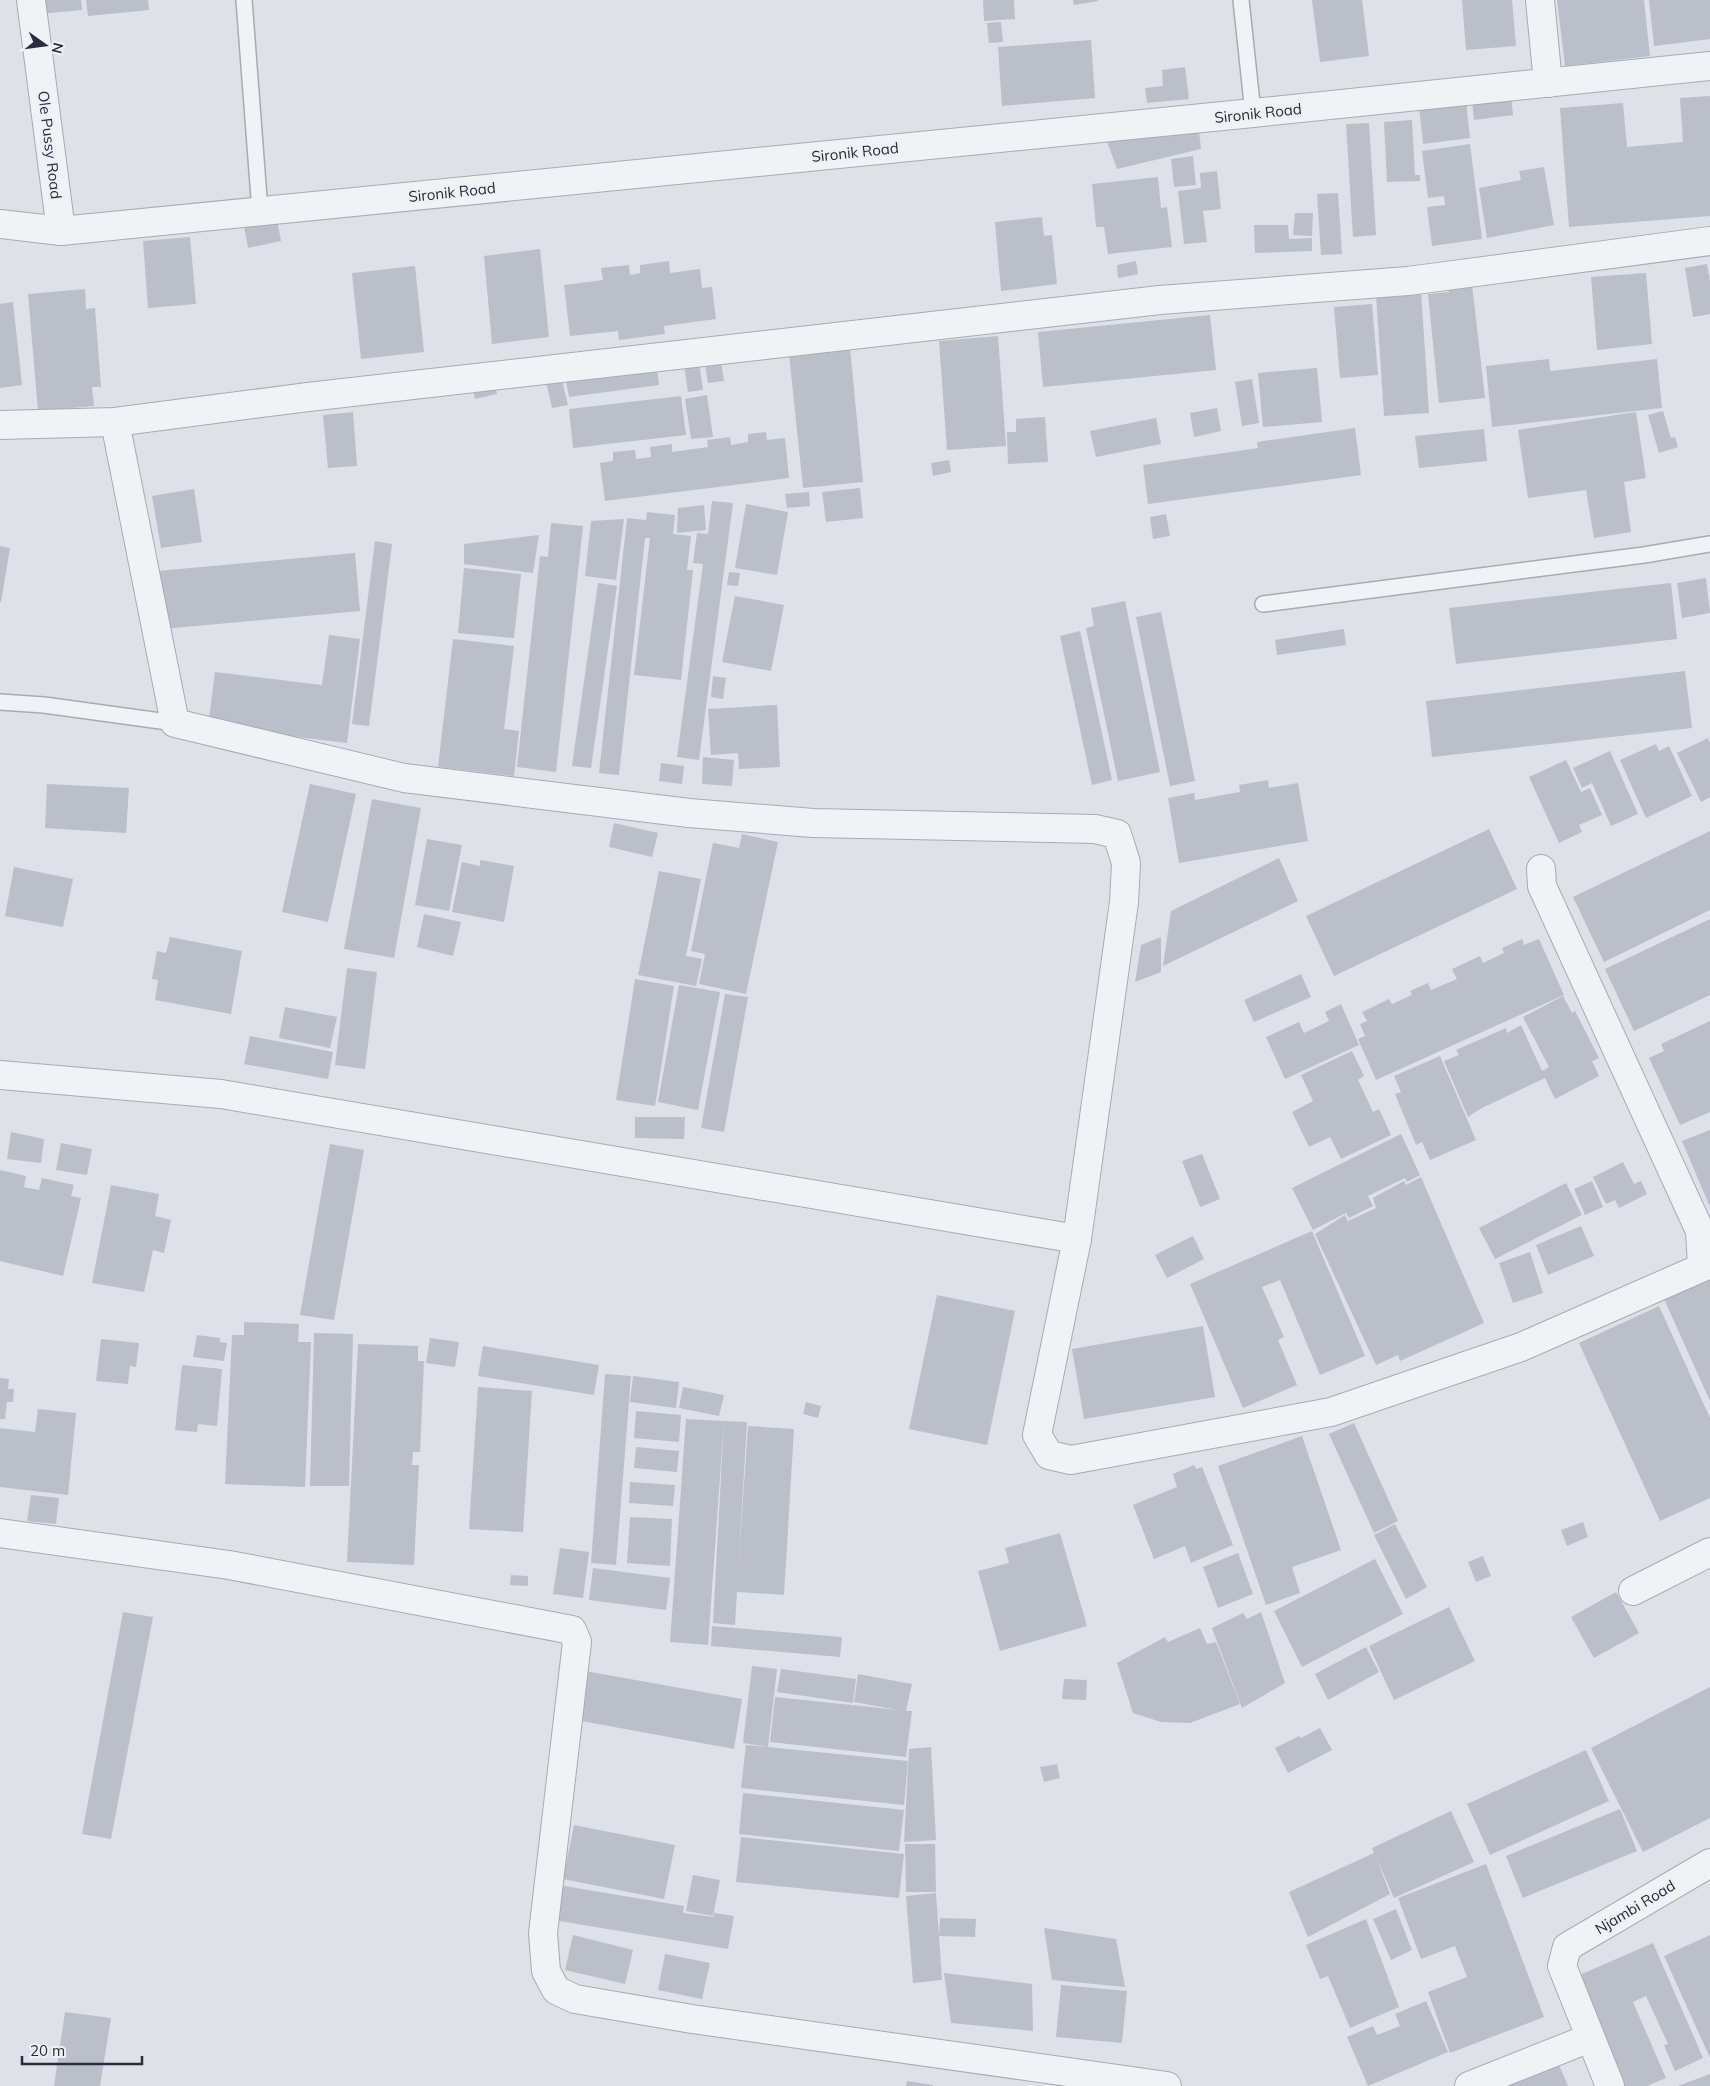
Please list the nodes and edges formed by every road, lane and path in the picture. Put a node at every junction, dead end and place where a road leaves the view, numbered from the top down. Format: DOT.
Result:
graph roads {
  1 [pos="32,0"];
  2 [pos="244,0"];
  3 [pos="1241,0"];
  4 [pos="1540,0"];
  5 [pos="1710,66"];
  6 [pos="1548,83"];
  7 [pos="1253,113"];
  8 [pos="260,211"];
  9 [pos="0,224"];
  10 [pos="61,231"];
  11 [pos="1710,241"];
  12 [pos="115,422"];
  13 [pos="0,425"];
  14 [pos="1710,544"];
  15 [pos="1262,604"];
  16 [pos="0,702"];
  17 [pos="175,723"];
  18 [pos="1541,869"];
  19 [pos="0,1075"];
  20 [pos="1078,1239"];
  21 [pos="1706,1265"];
  22 [pos="0,1533"];
  23 [pos="1710,1552"];
  24 [pos="1634,1591"];
  25 [pos="1710,1863"];
  26 [pos="1590,2038"];
  27 [pos="1168,2086"];
  28 [pos="1469,2086"];
  29 [pos="1610,2086"];
  1 -- 10 [label="street, Ole Pussy Road"];
  2 -- 8 [label="lane"];
  3 -- 7 [label="lane"];
  4 -- 6 [label="street"];
  5 -- 6 [label="street, Sironik Road"];
  6 -- 7 [label="street, Sironik Road"];
  7 -- 8 [label="street, Sironik Road"];
  8 -- 10 [label="street, Sironik Road"];
  9 -- 10 [label="street, Sironik Road"];
  11 -- 12 [label="street"];
  12 -- 13 [label="street"];
  12 -- 17 [label="street"];
  14 -- 15 [label="lane"];
  16 -- 17 [label="lane"];
  17 -- 20 [label="street"];
  18 -- 21 [label="street"];
  19 -- 20 [label="street"];
  20 -- 21 [label="street"];
  22 -- 27 [label="street"];
  23 -- 24 [label="street"];
  25 -- 26 [label="street, Njambi Road"];
  26 -- 28 [label="street"];
  26 -- 29 [label="street"];
}
